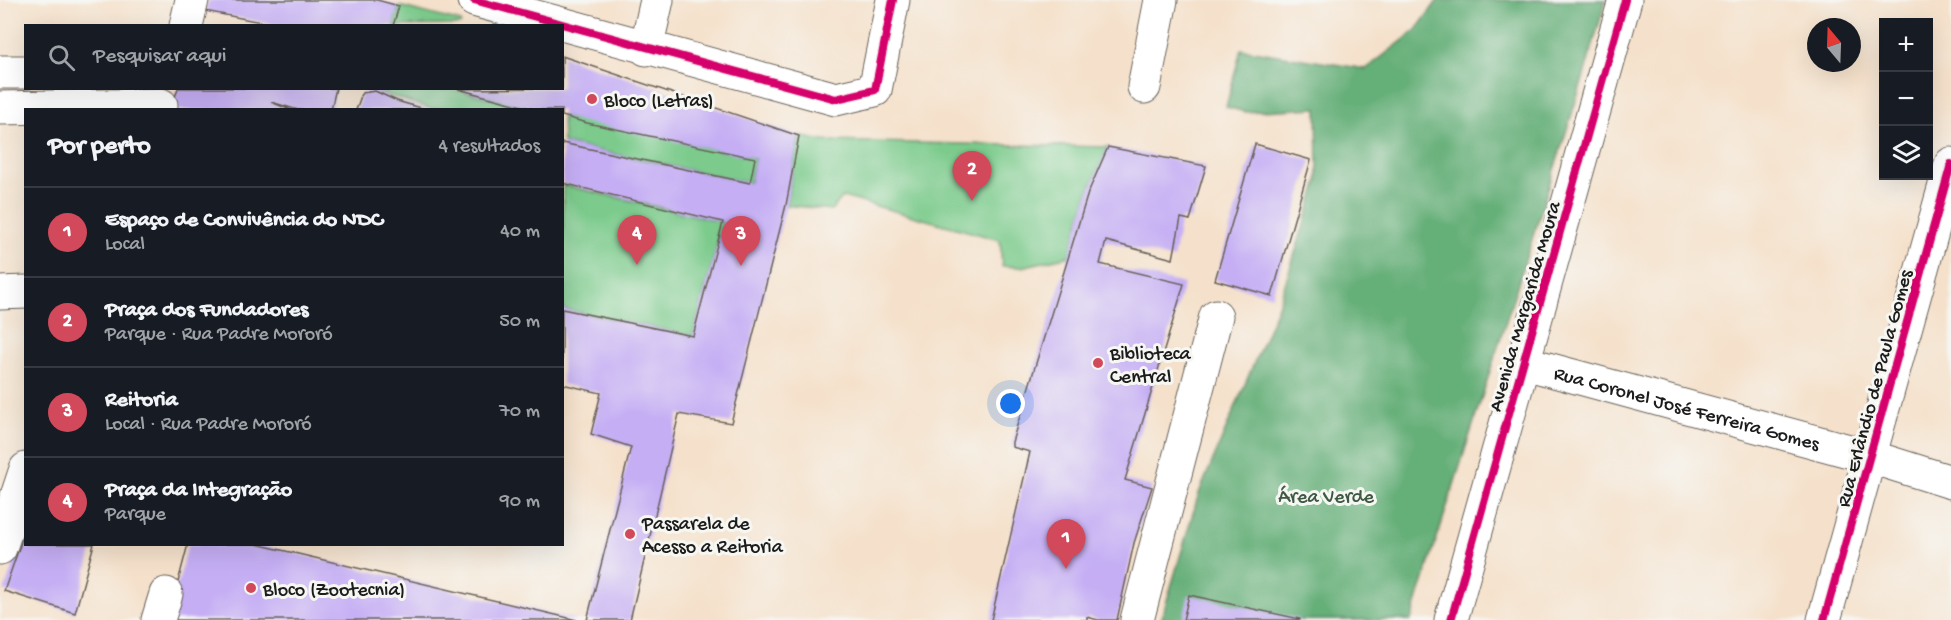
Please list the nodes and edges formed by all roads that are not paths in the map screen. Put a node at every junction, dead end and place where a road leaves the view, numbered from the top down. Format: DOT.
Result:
graph roads {
  1 [pos="192,0"];
  2 [pos="474,0"];
  3 [pos="657,0"];
  4 [pos="893,0"];
  5 [pos="1161,0"];
  6 [pos="1626,0"];
  7 [pos="186,24"];
  8 [pos="558,24"];
  9 [pos="564,26"];
  10 [pos="646,49"];
  11 [pos="0,72"];
  12 [pos="24,72"];
  13 [pos="1144,87"];
  14 [pos="163,101"];
  15 [pos="0,108"];
  16 [pos="1951,164"];
  17 [pos="24,292"];
  18 [pos="0,293"];
  19 [pos="1216,316"];
  20 [pos="1525,363"];
  21 [pos="1871,457"];
  22 [pos="24,475"];
  23 [pos="1951,482"];
  24 [pos="0,548"];
  25 [pos="1137,620"];
  26 [pos="1451,620"];
  27 [pos="1824,620"];
  1 -- 7 [label="street"];
  2 -- 8 [label="street"];
  3 -- 10 [label="street"];
  4 -- 10 [label="street"];
  5 -- 13 [label="street"];
  6 -- 20 [label="street, Avenida Margarida Moura"];
  9 -- 10 [label="street"];
  11 -- 12 [label="street"];
  14 -- 15 [label="street"];
  16 -- 21 [label="street, Rua Erlândio de Paula Gomes"];
  17 -- 18 [label="street"];
  19 -- 25 [label="street"];
  20 -- 21 [label="street, Rua Coronel José Ferreira Gomes"];
  20 -- 26 [label="street, Avenida Margarida Moura"];
  21 -- 23 [label="street, Rua Coronel José Ferreira Gomes"];
  21 -- 27 [label="street, Rua Erlândio de Paula Gomes"];
  22 -- 24 [label="street"];
}
